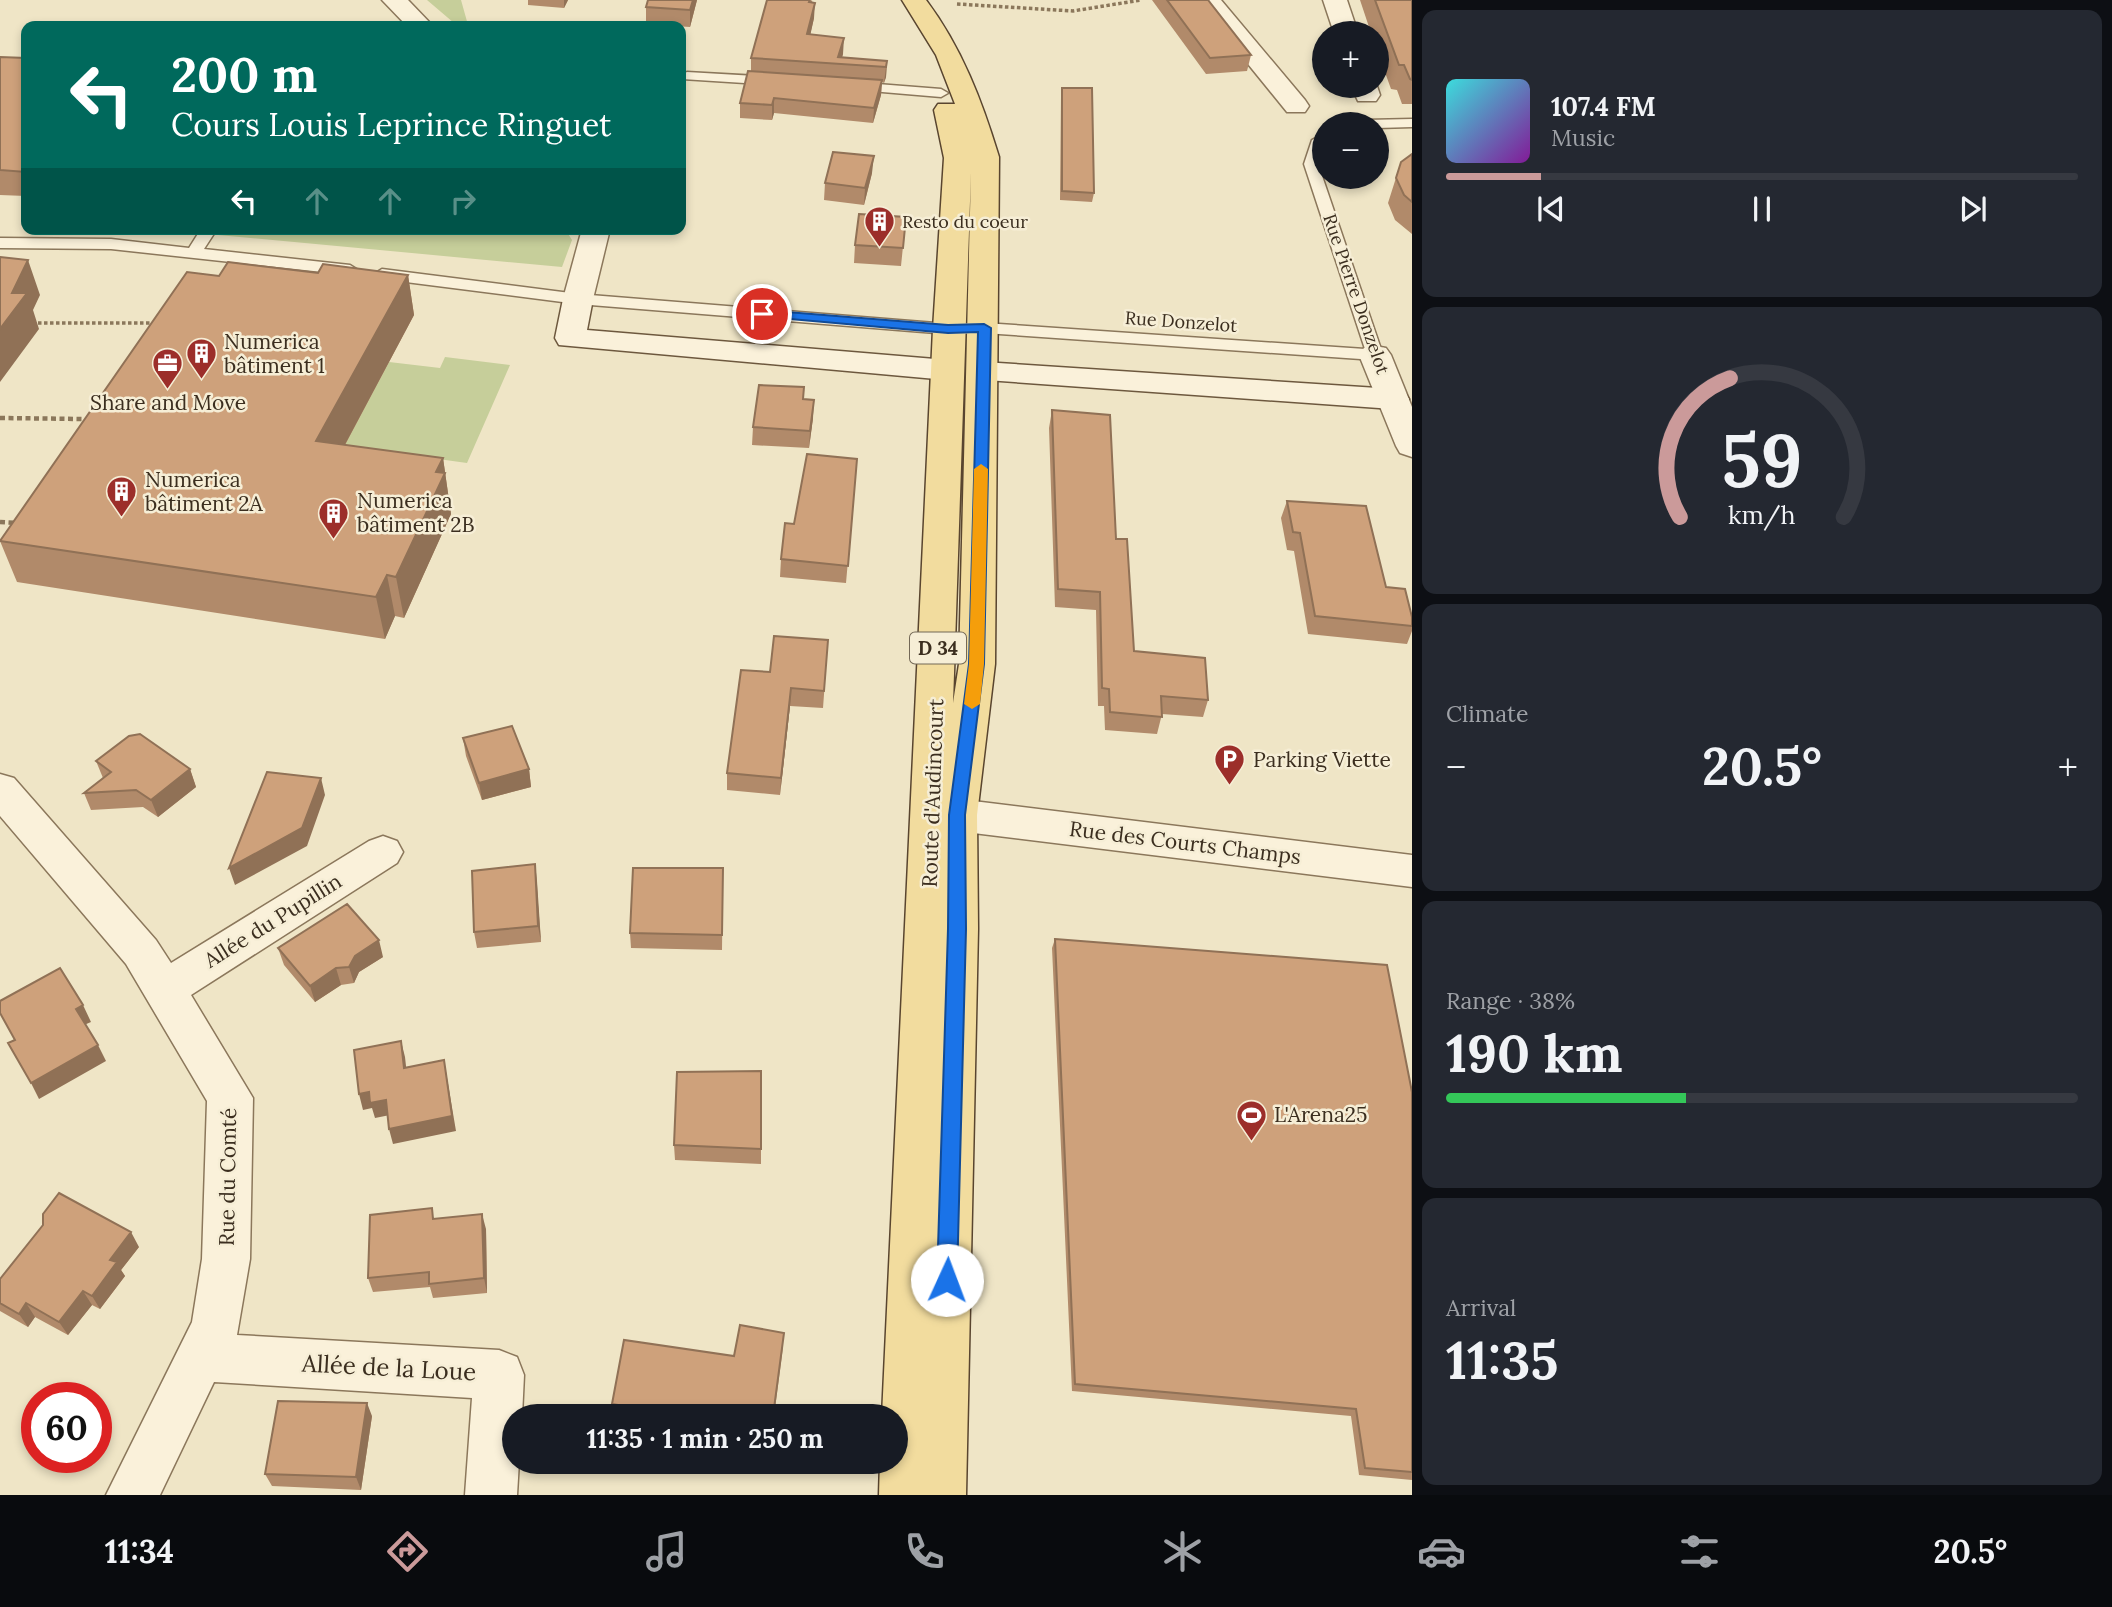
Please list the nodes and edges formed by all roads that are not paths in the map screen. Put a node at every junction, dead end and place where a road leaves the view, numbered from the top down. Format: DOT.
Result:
graph roads {
  1 [pos="394,0"];
  2 [pos="890,0"];
  3 [pos="1208,0"];
  4 [pos="1335,0"];
  5 [pos="916,2"];
  6 [pos="409,21"];
  7 [pos="1342,21"];
  8 [pos="687,76"];
  9 [pos="791,82"];
  10 [pos="831,85"];
  11 [pos="941,93"];
  12 [pos="1296,106"];
  13 [pos="1412,123"];
  14 [pos="1389,124"];
  15 [pos="1319,189"];
  16 [pos="205,235"];
  17 [pos="594,235"];
  18 [pos="0,243"];
  19 [pos="194,252"];
  20 [pos="578,299"];
  21 [pos="984,328"];
  22 [pos="948,329"];
  23 [pos="1375,355"];
  24 [pos="947,370"];
  25 [pos="983,372"];
  26 [pos="1393,399"];
  27 [pos="1411,443"];
  28 [pos="0,789"];
  29 [pos="957,815"];
  30 [pos="383,852"];
  31 [pos="1412,871"];
  32 [pos="164,990"];
  33 [pos="201,1357"];
  34 [pos="132,1495"];
  35 [pos="491,1495"];
  36 [pos="905,1495"];
  37 [pos="940,1495"];
  1 -- 6 [label="street"];
  2 -- 11 [label="main road, Route d'Audincourt / D 34"];
  3 -- 12 [label="street"];
  4 -- 7 [label="street"];
  5 -- 21 [label="main road, Route d'Audincourt / D 34"];
  8 -- 9 [label="lane"];
  10 -- 11 [label="lane"];
  11 -- 22 [label="main road, Route d'Audincourt / D 34"];
  13 -- 14 [label="lane"];
  15 -- 23 [label="lane, Rue Pierre Donzelot"];
  16 -- 19 [label="lane"];
  17 -- 20 [label="street"];
  18 -- 19 [label="lane, Rue Donzelot"];
  19 -- 20 [label="lane, Rue Donzelot"];
  20 -- 22 [label="lane, Rue Donzelot"];
  20 -- 24 [label="street"];
  21 -- 22 [label="lane, Rue Donzelot"];
  21 -- 23 [label="lane, Rue Donzelot"];
  21 -- 25 [label="main road, Route d'Audincourt / D 34"];
  22 -- 24 [label="main road, Route d'Audincourt / D 34"];
  23 -- 26 [label="street, Rue Pierre Donzelot"];
  24 -- 25 [label="main road"];
  24 -- 36 [label="main road, Route d'Audincourt / D 34"];
  25 -- 26 [label="street"];
  25 -- 29 [label="main road, Route d'Audincourt / D 34"];
  26 -- 27 [label="street, Rue Pierre Donzelot"];
  28 -- 32 [label="street, Rue du Comté"];
  29 -- 31 [label="street, Rue des Courts Champs"];
  29 -- 37 [label="main road, Route d'Audincourt / D 34"];
  30 -- 32 [label="street, Allée du Pupillin"];
  32 -- 33 [label="street, Rue du Comté"];
  33 -- 34 [label="street, Rue du Comté"];
  33 -- 35 [label="street, Allée de la Loue"];
}
